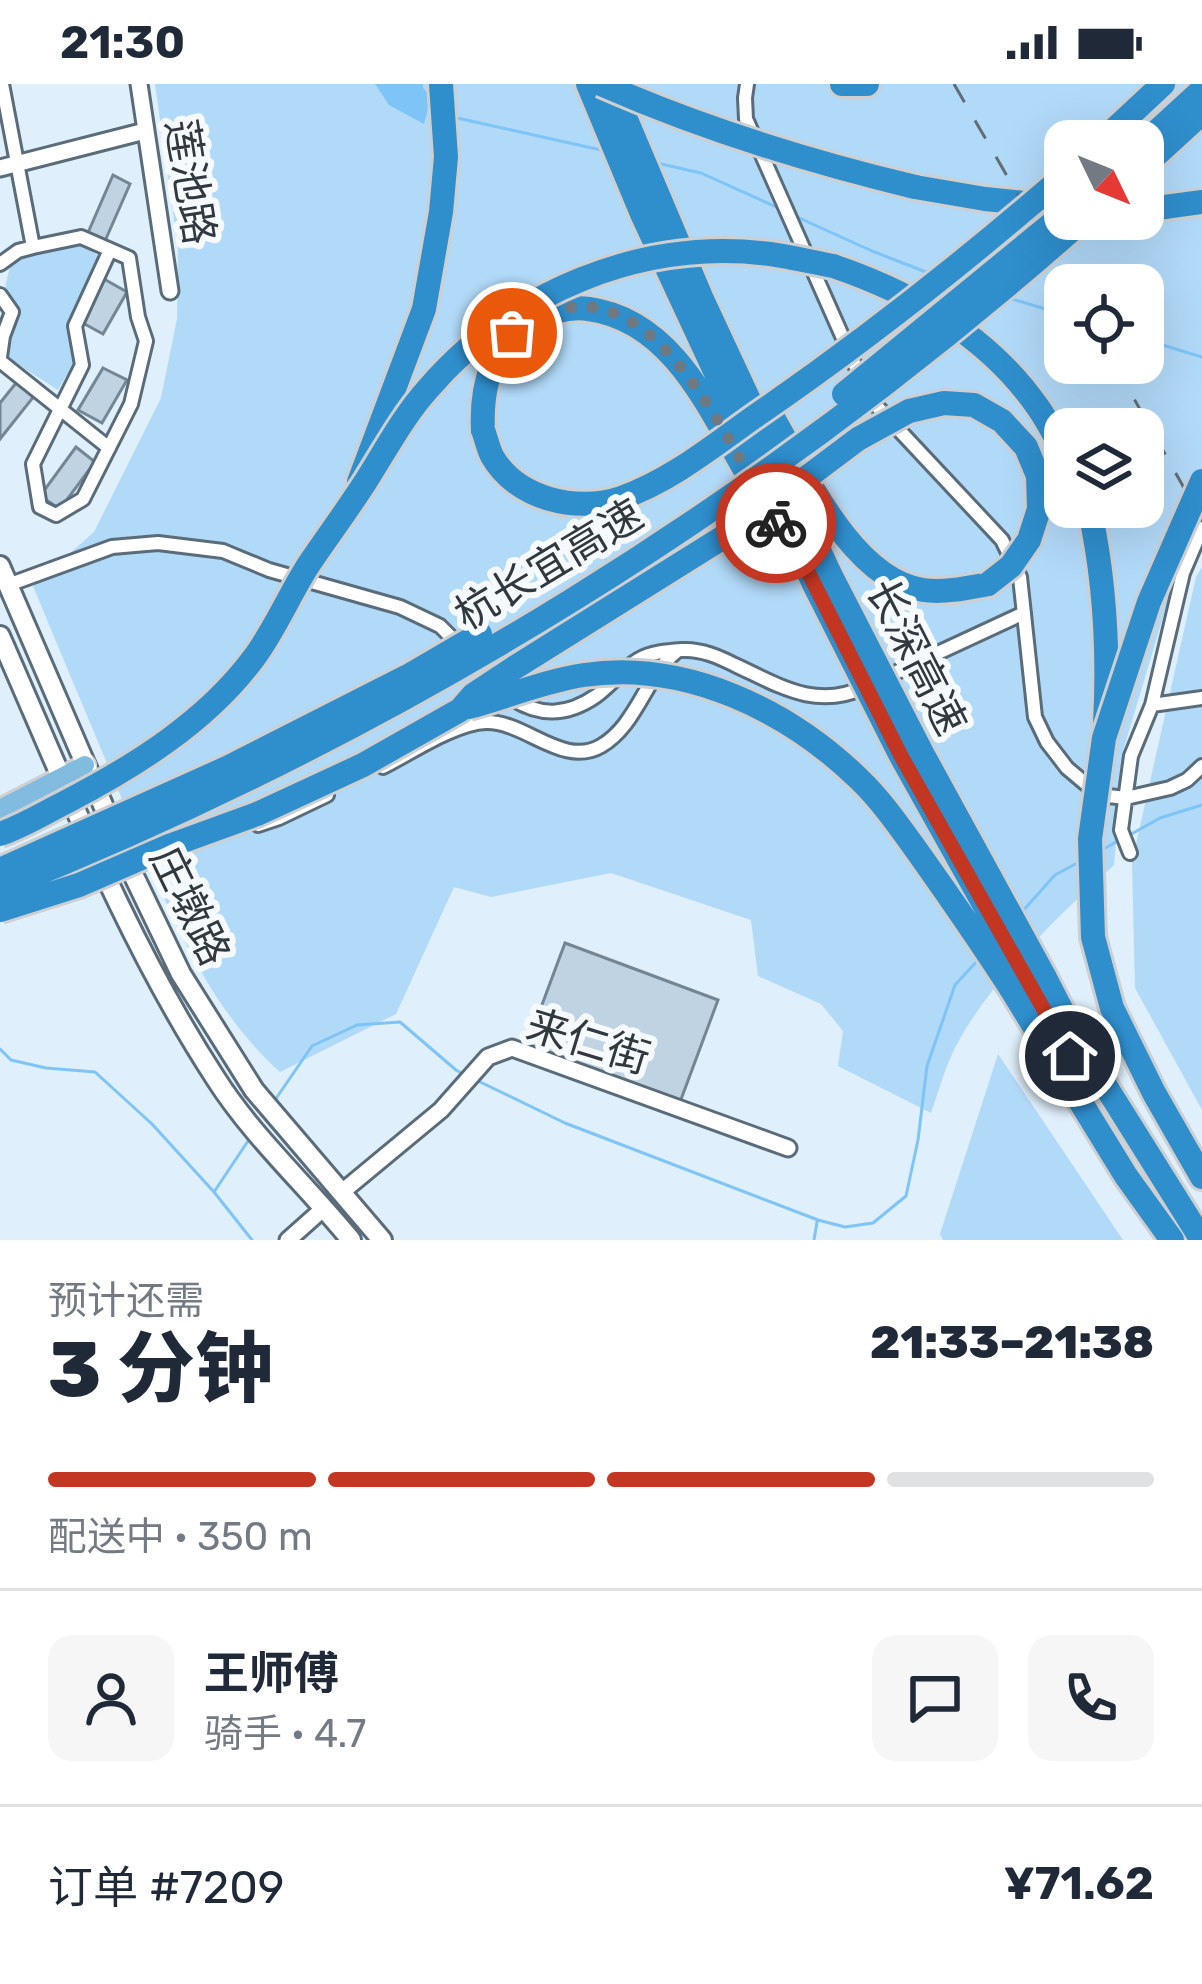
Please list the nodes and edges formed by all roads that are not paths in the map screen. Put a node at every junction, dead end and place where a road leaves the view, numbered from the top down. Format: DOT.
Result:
graph roads {
  1 [pos="2,84"];
  2 [pos="139,84"];
  3 [pos="441,84"];
  4 [pos="588,84"];
  5 [pos="601,84"];
  6 [pos="611,84"];
  7 [pos="747,84"];
  8 [pos="842,84"];
  9 [pos="868,84"];
  10 [pos="1163,84"];
  11 [pos="1202,90"];
  12 [pos="1202,113"];
  13 [pos="1124,120"];
  14 [pos="1164,125"];
  15 [pos="145,131"];
  16 [pos="1164,148"];
  17 [pos="8,166"];
  18 [pos="1044,193"];
  19 [pos="1202,202"];
  20 [pos="1044,207"];
  21 [pos="1164,207"];
  22 [pos="1044,228"];
  23 [pos="1059,240"];
  24 [pos="33,247"];
  25 [pos="110,250"];
  26 [pos="0,264"];
  27 [pos="170,291"];
  28 [pos="0,295"];
  29 [pos="701,297"];
  30 [pos="0,359"];
  31 [pos="58,410"];
  32 [pos="1044,416"];
  33 [pos="728,436"];
  34 [pos="728,436"];
  35 [pos="728,436"];
  36 [pos="728,436"];
  37 [pos="109,448"];
  38 [pos="1202,482"];
  39 [pos="350,505"];
  40 [pos="1093,528"];
  41 [pos="1202,528"];
  42 [pos="4,575"];
  43 [pos="817,576"];
  44 [pos="1024,613"];
  45 [pos="0,635"];
  46 [pos="677,651"];
  47 [pos="1202,698"];
  48 [pos="1152,705"];
  49 [pos="460,710"];
  50 [pos="1104,738"];
  51 [pos="85,765"];
  52 [pos="1202,766"];
  53 [pos="62,776"];
  54 [pos="1126,798"];
  55 [pos="0,809"];
  56 [pos="0,834"];
  57 [pos="1130,853"];
  58 [pos="0,870"];
  59 [pos="131,870"];
  60 [pos="108,883"];
  61 [pos="0,889"];
  62 [pos="0,914"];
  63 [pos="1027,982"];
  64 [pos="788,1148"];
  65 [pos="1202,1177"];
  66 [pos="342,1192"];
  67 [pos="324,1208"];
  68 [pos="287,1240"];
  69 [pos="351,1240"];
  70 [pos="382,1240"];
  71 [pos="1174,1240"];
  72 [pos="1202,1240"];
  1 -- 17 [label="street"];
  2 -- 15 [label="street, 莲池路"];
  3 -- 39 [label="highway, bridge"];
  4 -- 43 [label="highway, 长深高速"];
  5 -- 20 [label="highway, bridge"];
  6 -- 29 [label="highway, 长深高速"];
  7 -- 44 [label="street"];
  8 -- 9 [label="highway"];
  10 -- 13 [label="highway"];
  11 -- 14 [label="highway"];
  12 -- 16 [label="highway"];
  15 -- 17 [label="street"];
  15 -- 27 [label="street, 莲池路"];
  17 -- 24 [label="street"];
  18 -- 33 [label="highway, bridge"];
  19 -- 21 [label="highway"];
  22 -- 58 [label="highway, 杭长宜高速, bridge"];
  23 -- 61 [label="highway, 杭长宜高速, bridge"];
  24 -- 25 [label="street"];
  24 -- 26 [label="street"];
  25 -- 31 [label="street"];
  25 -- 37 [label="street"];
  28 -- 30 [label="street"];
  29 -- 43 [label="highway, 长深高速"];
  29 -- 49 [label="highway, bridge"];
  30 -- 31 [label="street"];
  31 -- 37 [label="street"];
  31 -- 37 [label="street"];
  32 -- 39 [label="highway, bridge"];
  34 -- 35 [label="highway, bridge"];
  36 -- 43 [label="highway, bridge"];
  38 -- 50 [label="highway, bridge"];
  39 -- 56 [label="highway, bridge"];
  40 -- 50 [label="highway, bridge"];
  41 -- 48 [label="street"];
  42 -- 46 [label="street"];
  42 -- 51 [label="main road, 庄墩路"];
  43 -- 63 [label="highway, 长深高速, bridge"];
  44 -- 46 [label="street"];
  44 -- 54 [label="street"];
  45 -- 53 [label="main road, 庄墩路"];
  46 -- 59 [label="street"];
  47 -- 48 [label="street"];
  48 -- 54 [label="street"];
  49 -- 62 [label="highway, bridge"];
  49 -- 63 [label="highway, bridge"];
  50 -- 65 [label="highway, bridge"];
  51 -- 53 [label="main road"];
  51 -- 59 [label="main road, 庄墩路"];
  52 -- 54 [label="street"];
  53 -- 55 [label="main road"];
  53 -- 60 [label="main road, 庄墩路"];
  54 -- 57 [label="street"];
  59 -- 60 [label="main road"];
  59 -- 66 [label="main road, 庄墩路"];
  60 -- 62 [label="main road"];
  60 -- 67 [label="main road, 庄墩路"];
  63 -- 71 [label="highway, 长深高速"];
  63 -- 72 [label="highway, 长深高速"];
  64 -- 66 [label="street, 来仁街"];
  66 -- 70 [label="main road, 庄墩路"];
  67 -- 68 [label="street"];
  67 -- 69 [label="main road, 庄墩路"];
}
